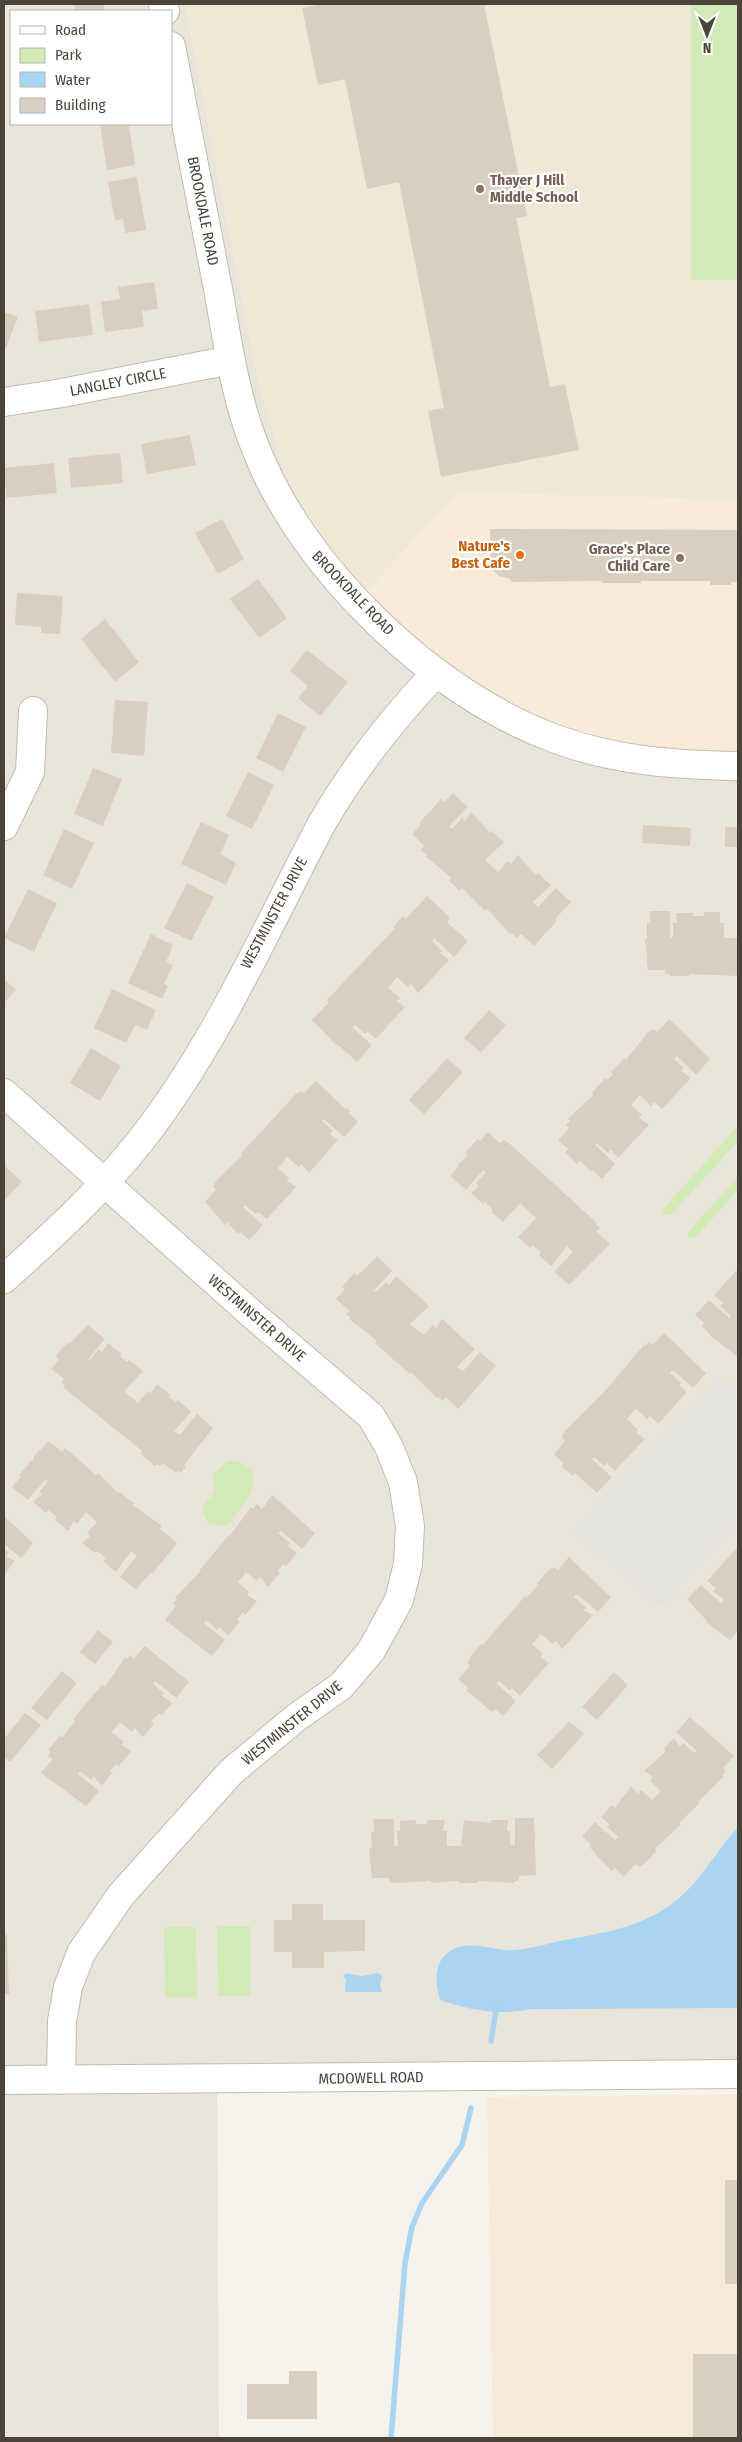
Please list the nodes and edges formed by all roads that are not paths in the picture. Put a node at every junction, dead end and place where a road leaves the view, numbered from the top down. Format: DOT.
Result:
graph roads {
  1 [pos="172,51"];
  2 [pos="231,360"];
  3 [pos="4,402"];
  4 [pos="436,673"];
  5 [pos="33,711"];
  6 [pos="738,766"];
  7 [pos="4,826"];
  8 [pos="4,1093"];
  9 [pos="104,1184"];
  10 [pos="4,1279"];
  11 [pos="738,2074"];
  12 [pos="4,2080"];
  13 [pos="61,2080"];
  1 -- 2 [label="street, BROOKDALE ROAD"];
  2 -- 3 [label="street, LANGLEY CIRCLE"];
  2 -- 4 [label="street, BROOKDALE ROAD"];
  4 -- 6 [label="street, BROOKDALE ROAD"];
  4 -- 9 [label="street, WESTMINSTER DRIVE"];
  5 -- 7 [label="street"];
  8 -- 9 [label="street"];
  9 -- 10 [label="street, WESTMINSTER DRIVE"];
  9 -- 13 [label="street, WESTMINSTER DRIVE"];
  11 -- 13 [label="street, MCDOWELL ROAD"];
  12 -- 13 [label="street, MCDOWELL ROAD"];
}
